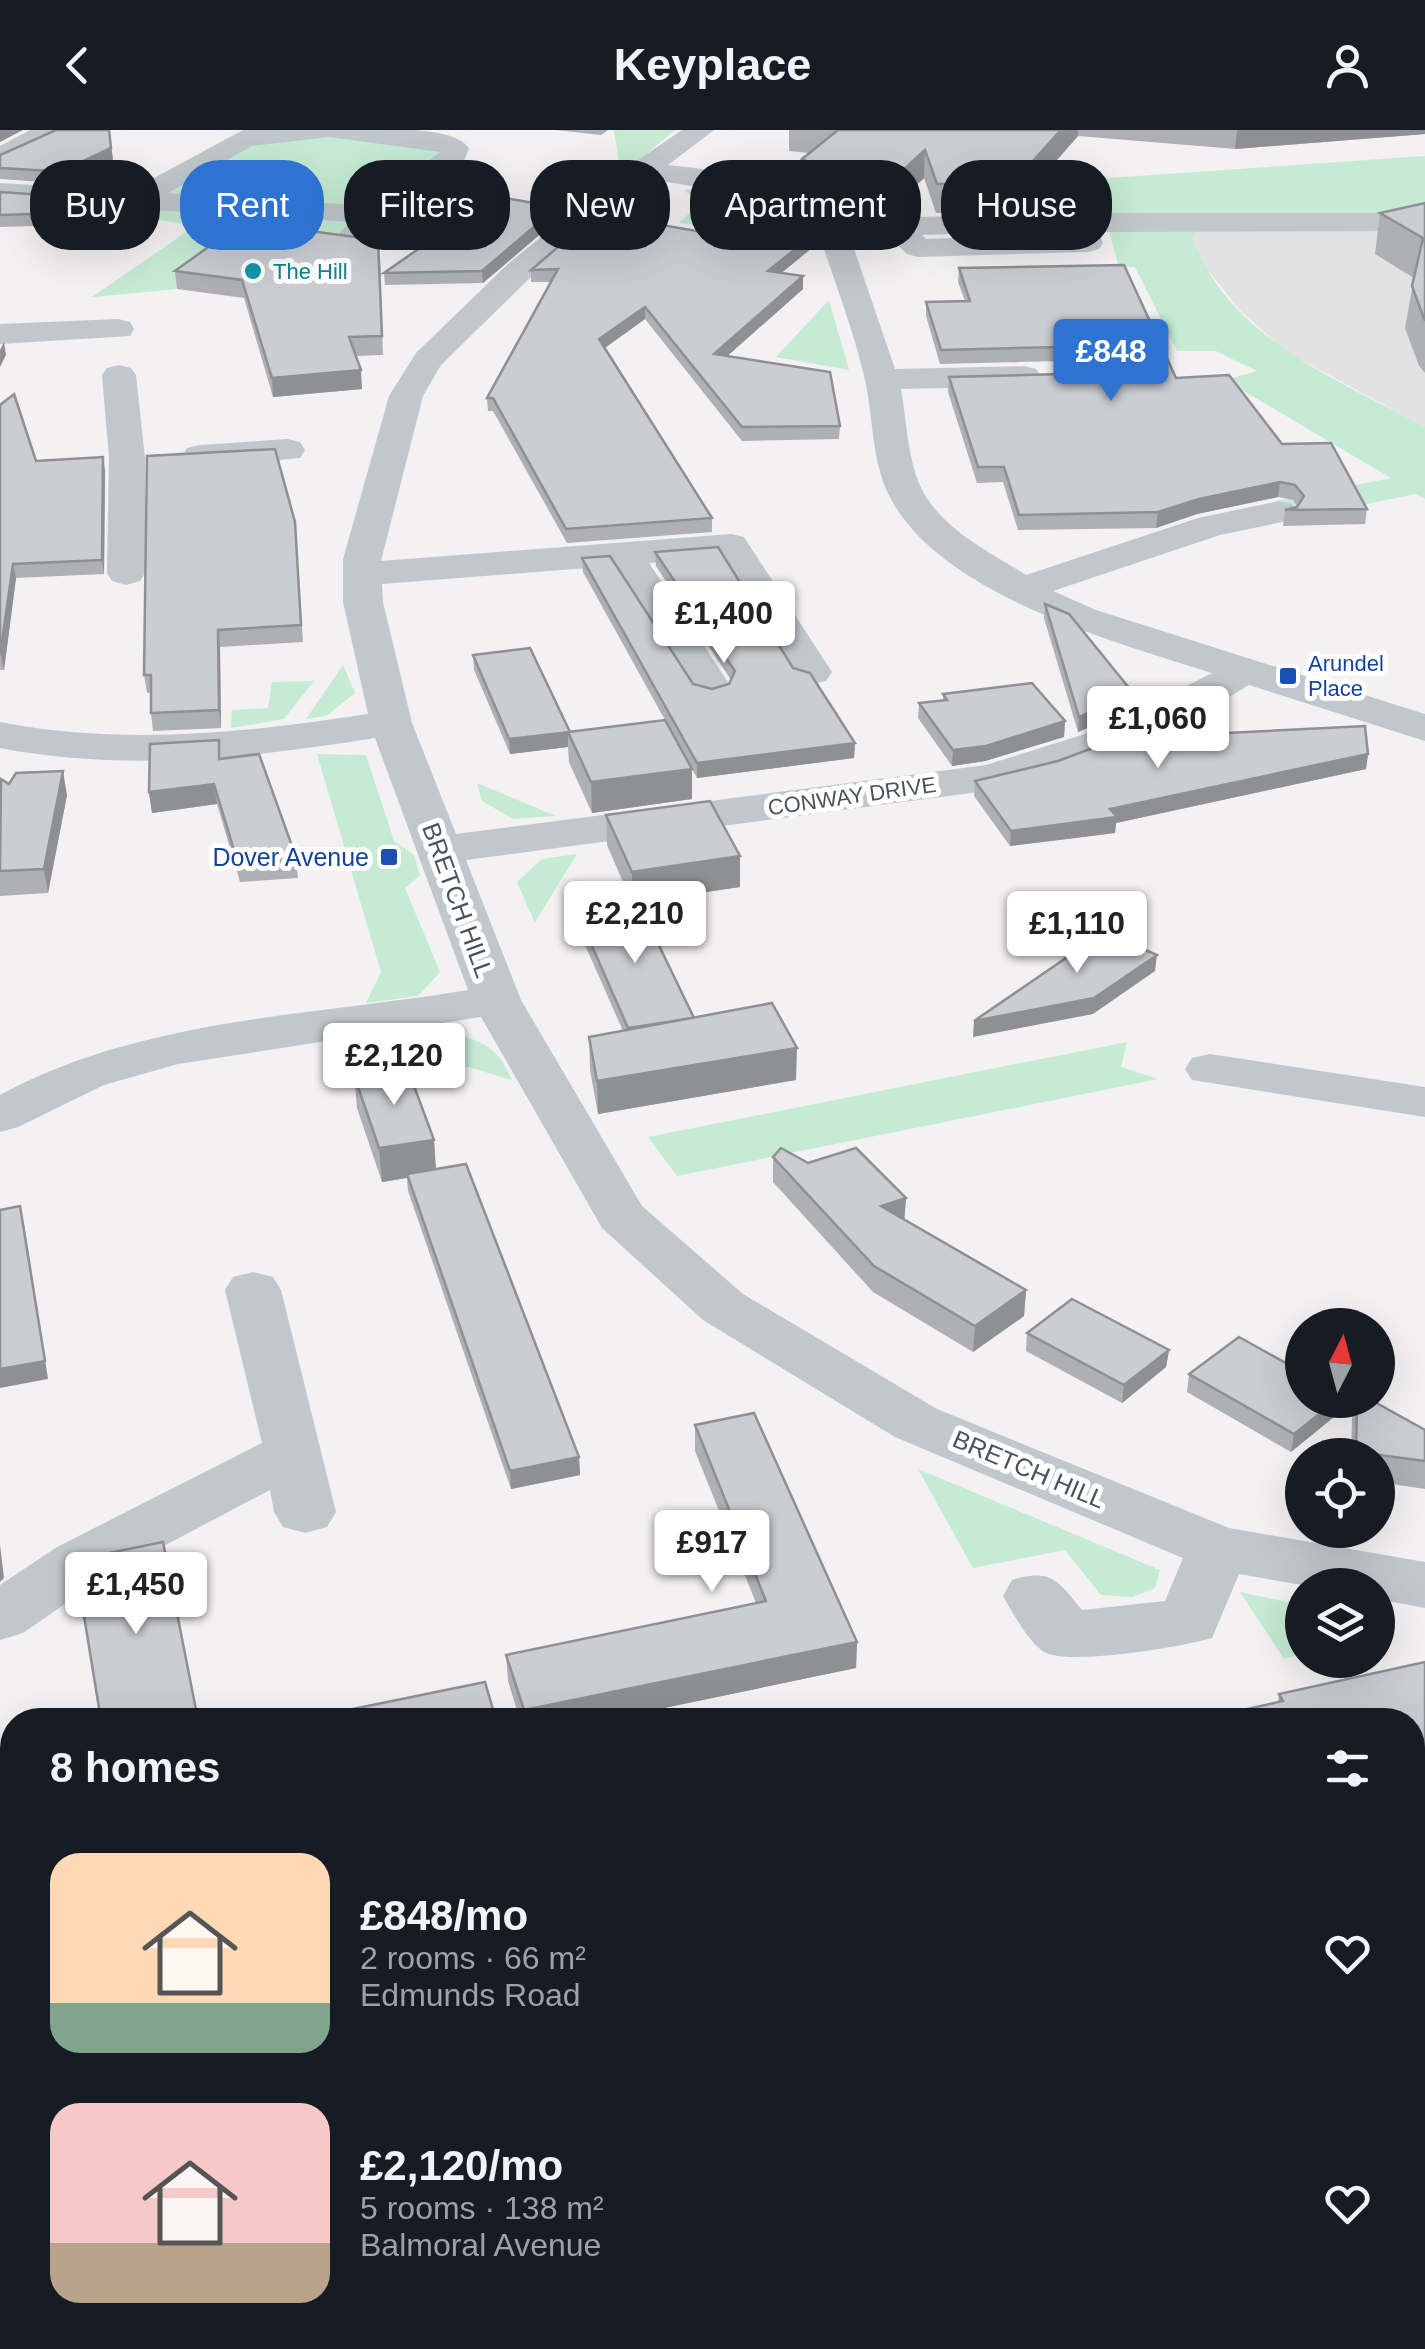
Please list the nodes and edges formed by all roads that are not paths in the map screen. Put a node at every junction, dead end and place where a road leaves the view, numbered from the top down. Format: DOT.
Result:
graph roads {
  1 [pos="51,130"];
  2 [pos="322,130"];
  3 [pos="336,130"];
  4 [pos="700,130"];
  5 [pos="0,158"];
  6 [pos="448,160"];
  7 [pos="656,160"];
  8 [pos="160,187"];
  9 [pos="0,192"];
  10 [pos="30,194"];
  11 [pos="160,201"];
  12 [pos="344,213"];
  13 [pos="1425,222"];
  14 [pos="921,225"];
  15 [pos="546,250"];
  16 [pos="840,250"];
  17 [pos="118,329"];
  18 [pos="0,334"];
  19 [pos="119,375"];
  20 [pos="1059,375"];
  21 [pos="882,379"];
  22 [pos="287,450"];
  23 [pos="127,458"];
  24 [pos="1279,512"];
  25 [pos="623,553"];
  26 [pos="126,573"];
  27 [pos="364,574"];
  28 [pos="1022,590"];
  29 [pos="1242,671"];
  30 [pos="810,672"];
  31 [pos="711,688"];
  32 [pos="390,723"];
  33 [pos="1425,728"];
  34 [pos="15,751"];
  35 [pos="440,850"];
  36 [pos="496,1000"];
  37 [pos="1210,1069"];
  38 [pos="1425,1102"];
  39 [pos="0,1116"];
  40 [pos="253,1290"];
  41 [pos="294,1452"];
  42 [pos="305,1512"];
  43 [pos="1218,1548"];
  44 [pos="1425,1585"];
  45 [pos="1034,1596"];
  46 [pos="0,1617"];
  1 -- 5 [label="street"];
  2 -- 8 [label="street"];
  3 -- 6 [label="street"];
  4 -- 7 [label="street, BRETCH HILL"];
  9 -- 10 [label="street"];
  11 -- 12 [label="street"];
  13 -- 14 [label="street"];
  15 -- 27 [label="street, BRETCH HILL"];
  16 -- 21 [label="street"];
  17 -- 18 [label="street"];
  19 -- 23 [label="street"];
  20 -- 21 [label="street"];
  21 -- 28 [label="street"];
  22 -- 23 [label="street"];
  23 -- 26 [label="street"];
  24 -- 28 [label="street"];
  25 -- 27 [label="street"];
  25 -- 30 [label="street"];
  25 -- 31 [label="street"];
  27 -- 32 [label="street, BRETCH HILL"];
  28 -- 29 [label="street"];
  29 -- 33 [label="street"];
  29 -- 35 [label="street, CONWAY DRIVE"];
  32 -- 34 [label="street"];
  32 -- 35 [label="street, BRETCH HILL"];
  35 -- 36 [label="street, BRETCH HILL"];
  36 -- 39 [label="street"];
  36 -- 43 [label="street, BRETCH HILL"];
  37 -- 38 [label="street"];
  40 -- 41 [label="street"];
  41 -- 42 [label="street"];
  41 -- 46 [label="street"];
  43 -- 44 [label="street, BRETCH HILL"];
  43 -- 45 [label="street"];
}
